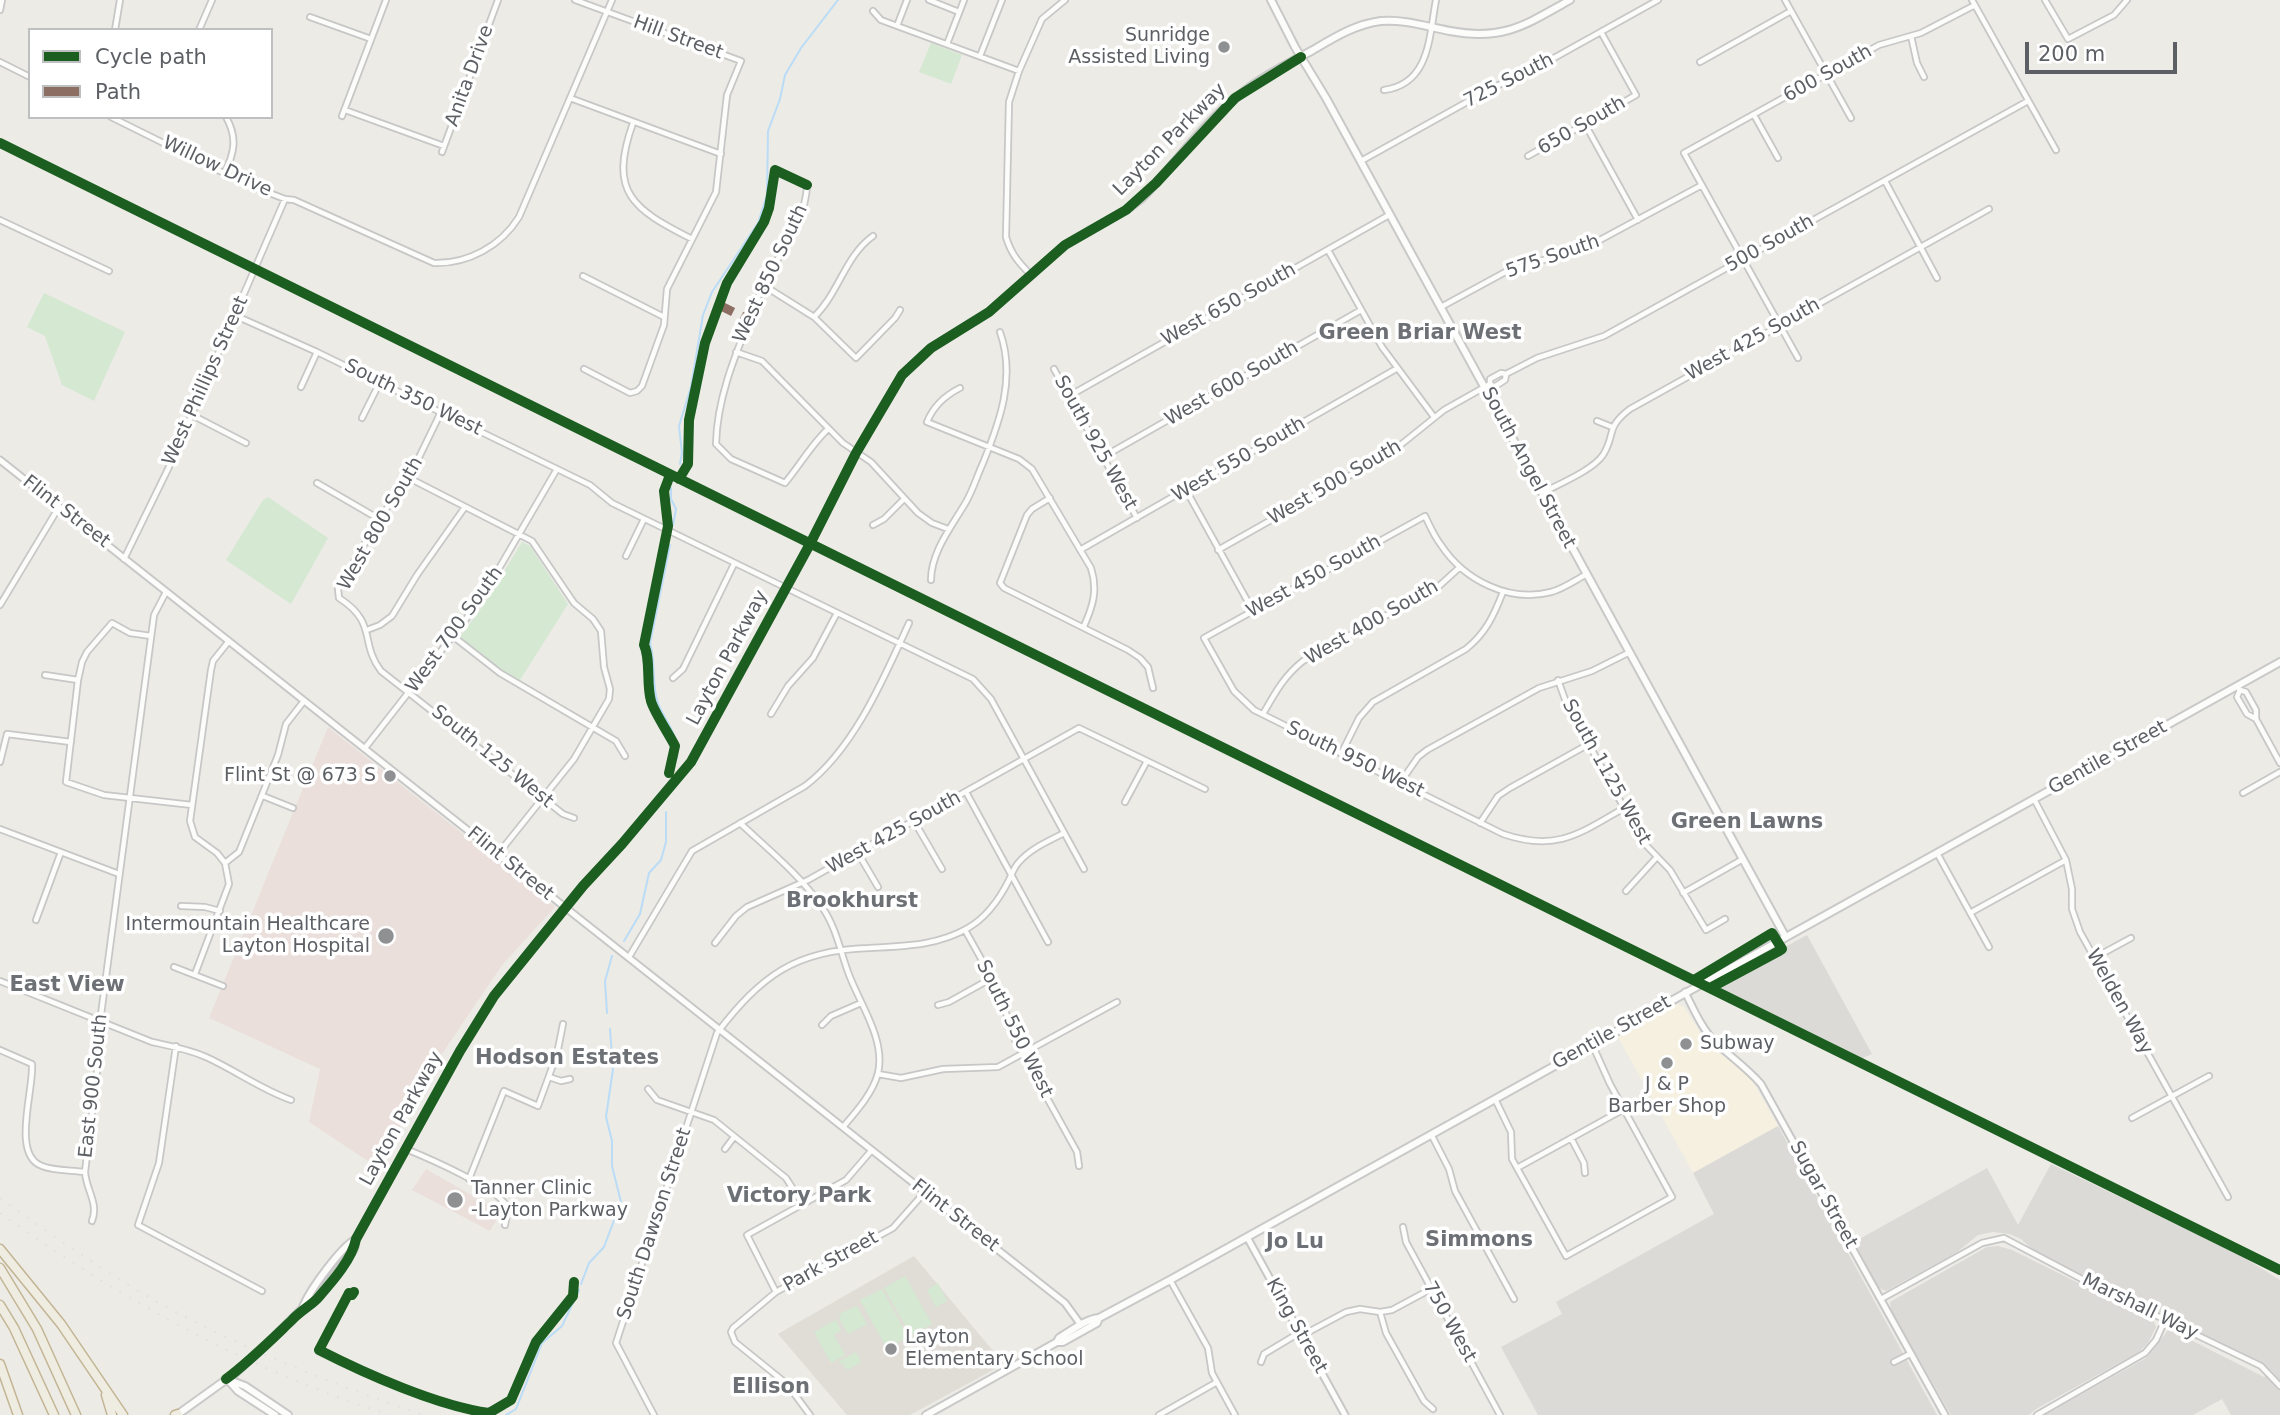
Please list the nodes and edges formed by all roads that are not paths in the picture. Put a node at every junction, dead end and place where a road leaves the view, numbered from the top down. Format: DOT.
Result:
graph roads {
  1 [pos="2,0"];
  2 [pos="120,0"];
  3 [pos="212,0"];
  4 [pos="386,0"];
  5 [pos="498,0"];
  6 [pos="575,0"];
  7 [pos="612,0"];
  8 [pos="907,0"];
  9 [pos="929,0"];
  10 [pos="964,0"];
  11 [pos="1002,0"];
  12 [pos="1065,0"];
  13 [pos="1271,0"];
  14 [pos="1436,0"];
  15 [pos="1570,0"];
  16 [pos="1785,0"];
  17 [pos="2045,0"];
  18 [pos="2127,0"];
  19 [pos="1655,1"];
  20 [pos="1974,3"];
  21 [pos="0,10"];
  22 [pos="873,11"];
  23 [pos="1791,11"];
  24 [pos="607,12"];
  25 [pos="959,12"];
  26 [pos="310,17"];
  27 [pos="897,26"];
  28 [pos="1431,27"];
  29 [pos="115,28"];
  30 [pos="201,28"];
  31 [pos="1601,32"];
  32 [pos="1911,36"];
  33 [pos="371,39"];
  34 [pos="947,44"];
  35 [pos="980,56"];
  36 [pos="1301,57"];
  37 [pos="0,62"];
  38 [pos="1700,62"];
  39 [pos="1019,71"];
  40 [pos="1827,74"];
  41 [pos="28,76"];
  42 [pos="1924,77"];
  43 [pos="1384,90"];
  44 [pos="570,98"];
  45 [pos="2028,101"];
  46 [pos="1754,115"];
  47 [pos="1851,118"];
  48 [pos="115,119"];
  49 [pos="227,119"];
  50 [pos="634,123"];
  51 [pos="1585,124"];
  52 [pos="2056,150"];
  53 [pos="721,154"];
  54 [pos="1528,156"];
  55 [pos="1778,158"];
  56 [pos="1360,161"];
  57 [pos="225,173"];
  58 [pos="1885,181"];
  59 [pos="807,185"];
  60 [pos="1702,185"];
  61 [pos="285,199"];
  62 [pos="1989,209"];
  63 [pos="1389,215"];
  64 [pos="0,220"];
  65 [pos="1638,220"];
  66 [pos="873,236"];
  67 [pos="692,239"];
  68 [pos="1920,247"];
  69 [pos="1328,250"];
  70 [pos="1742,259"];
  71 [pos="109,271"];
  72 [pos="1031,275"];
  73 [pos="583,276"];
  74 [pos="1937,278"];
  75 [pos="763,285"];
  76 [pos="1440,307"];
  77 [pos="900,310"];
  78 [pos="1361,310"];
  79 [pos="234,315"];
  80 [pos="664,317"];
  81 [pos="814,317"];
  82 [pos="1780,326"];
  83 [pos="1000,332"];
  84 [pos="317,352"];
  85 [pos="736,352"];
  86 [pos="1798,358"];
  87 [pos="584,369"];
  88 [pos="1054,369"];
  89 [pos="1396,369"];
  90 [pos="380,382"];
  91 [pos="1487,385"];
  92 [pos="300,387"];
  93 [pos="960,388"];
  94 [pos="1069,396"];
  95 [pos="441,412"];
  96 [pos="192,415"];
  97 [pos="362,418"];
  98 [pos="1434,418"];
  99 [pos="1597,421"];
  100 [pos="1612,427"];
  101 [pos="828,429"];
  102 [pos="246,443"];
  103 [pos="989,447"];
  104 [pos="856,453"];
  105 [pos="1103,457"];
  106 [pos="0,460"];
  107 [pos="557,469"];
  108 [pos="409,478"];
  109 [pos="317,483"];
  110 [pos="1186,490"];
  111 [pos="1541,494"];
  112 [pos="1050,498"];
  113 [pos="904,499"];
  114 [pos="59,507"];
  115 [pos="465,507"];
  116 [pos="1137,518"];
  117 [pos="379,519"];
  118 [pos="644,519"];
  119 [pos="873,525"];
  120 [pos="948,529"];
  121 [pos="521,534"];
  122 [pos="1080,550"];
  123 [pos="1218,550"];
  124 [pos="626,556"];
  125 [pos="124,559"];
  126 [pos="734,564"];
  127 [pos="1460,567"];
  128 [pos="1586,575"];
  129 [pos="931,580"];
  130 [pos="786,587"];
  131 [pos="166,592"];
  132 [pos="1503,592"];
  133 [pos="339,598"];
  134 [pos="0,605"];
  135 [pos="1252,611"];
  136 [pos="837,613"];
  137 [pos="909,623"];
  138 [pos="1084,626"];
  139 [pos="367,630"];
  140 [pos="151,636"];
  141 [pos="454,637"];
  142 [pos="1204,638"];
  143 [pos="229,641"];
  144 [pos="900,643"];
  145 [pos="1628,653"];
  146 [pos="2280,662"];
  147 [pos="45,675"];
  148 [pos="673,678"];
  149 [pos="78,680"];
  150 [pos="1558,680"];
  151 [pos="1153,688"];
  152 [pos="2239,688"];
  153 [pos="410,692"];
  154 [pos="304,701"];
  155 [pos="771,714"];
  156 [pos="1263,714"];
  157 [pos="2256,719"];
  158 [pos="593,727"];
  159 [pos="71,742"];
  160 [pos="1589,744"];
  161 [pos="365,748"];
  162 [pos="1341,754"];
  163 [pos="625,756"];
  164 [pos="1025,760"];
  165 [pos="1147,761"];
  166 [pos="0,762"];
  167 [pos="2280,763"];
  168 [pos="2280,772"];
  169 [pos="1400,783"];
  170 [pos="1205,789"];
  171 [pos="966,792"];
  172 [pos="2243,793"];
  173 [pos="263,796"];
  174 [pos="543,797"];
  175 [pos="131,798"];
  176 [pos="2034,799"];
  177 [pos="1125,802"];
  178 [pos="192,805"];
  179 [pos="293,808"];
  180 [pos="1624,808"];
  181 [pos="575,818"];
  182 [pos="914,821"];
  183 [pos="1480,822"];
  184 [pos="740,823"];
  185 [pos="0,829"];
  186 [pos="1064,833"];
  187 [pos="61,852"];
  188 [pos="858,853"];
  189 [pos="1937,853"];
  190 [pos="498,854"];
  191 [pos="1657,857"];
  192 [pos="1744,859"];
  193 [pos="2066,860"];
  194 [pos="225,863"];
  195 [pos="942,869"];
  196 [pos="1084,869"];
  197 [pos="119,874"];
  198 [pos="1012,875"];
  199 [pos="803,883"];
  200 [pos="878,887"];
  201 [pos="1626,891"];
  202 [pos="1683,893"];
  203 [pos="181,906"];
  204 [pos="565,908"];
  205 [pos="220,911"];
  206 [pos="1970,913"];
  207 [pos="1726,919"];
  208 [pos="36,920"];
  209 [pos="965,930"];
  210 [pos="1785,936"];
  211 [pos="2131,938"];
  212 [pos="1048,942"];
  213 [pos="715,943"];
  214 [pos="1989,947"];
  215 [pos="842,950"];
  216 [pos="629,957"];
  217 [pos="2094,958"];
  218 [pos="174,967"];
  219 [pos="195,974"];
  220 [pos="992,978"];
  221 [pos="0,981"];
  222 [pos="223,986"];
  223 [pos="1685,992"];
  224 [pos="1106,1000"];
  225 [pos="1117,1002"];
  226 [pos="861,1003"];
  227 [pos="938,1005"];
  228 [pos="1109,1007"];
  229 [pos="101,1021"];
  230 [pos="563,1024"];
  231 [pos="822,1025"];
  232 [pos="720,1028"];
  233 [pos="1592,1044"];
  234 [pos="176,1046"];
  235 [pos="0,1050"];
  236 [pos="1024,1055"];
  237 [pos="878,1074"];
  238 [pos="2209,1076"];
  239 [pos="549,1077"];
  240 [pos="569,1079"];
  241 [pos="648,1089"];
  242 [pos="2172,1097"];
  243 [pos="1494,1098"];
  244 [pos="291,1100"];
  245 [pos="1624,1109"];
  246 [pos="691,1111"];
  247 [pos="2132,1118"];
  248 [pos="843,1127"];
  249 [pos="1431,1134"];
  250 [pos="733,1137"];
  251 [pos="1571,1138"];
  252 [pos="405,1149"];
  253 [pos="725,1149"];
  254 [pos="871,1151"];
  255 [pos="1079,1166"];
  256 [pos="1517,1168"];
  257 [pos="85,1172"];
  258 [pos="1584,1173"];
  259 [pos="469,1179"];
  260 [pos="925,1193"];
  261 [pos="2228,1197"];
  262 [pos="802,1203"];
  263 [pos="92,1221"];
  264 [pos="505,1225"];
  265 [pos="1403,1227"];
  266 [pos="1247,1237"];
  267 [pos="0,1249"];
  268 [pos="0,1268"];
  269 [pos="1170,1280"];
  270 [pos="1431,1289"];
  271 [pos="262,1291"];
  272 [pos="776,1292"];
  273 [pos="1514,1299"];
  274 [pos="1881,1299"];
  275 [pos="0,1305"];
  276 [pos="1380,1312"];
  277 [pos="1099,1319"];
  278 [pos="2165,1320"];
  279 [pos="1081,1325"];
  280 [pos="1300,1335"];
  281 [pos="1058,1342"];
  282 [pos="1910,1354"];
  283 [pos="1261,1362"];
  284 [pos="1894,1362"];
  285 [pos="0,1364"];
  286 [pos="94,1372"];
  287 [pos="226,1379"];
  288 [pos="1217,1382"];
  289 [pos="2280,1386"];
  290 [pos="1433,1409"];
  291 [pos="937,1412"];
  292 [pos="1944,1413"];
  293 [pos="18,1415"];
  294 [pos="54,1415"];
  295 [pos="76,1415"];
  296 [pos="112,1415"];
  297 [pos="123,1415"];
  298 [pos="176,1415"];
  299 [pos="275,1415"];
  300 [pos="288,1415"];
  301 [pos="654,1415"];
  302 [pos="810,1415"];
  303 [pos="926,1415"];
  304 [pos="1159,1415"];
  305 [pos="1235,1415"];
  306 [pos="1343,1415"];
  307 [pos="1500,1415"];
  308 [pos="2037,1415"];
  1 -- 21 [label="street"];
  2 -- 29 [label="street"];
  3 -- 30 [label="street"];
  4 -- 33 [label="street"];
  5 -- 33 [label="street, Anita Drive"];
  6 -- 24 [label="street, Hill Street"];
  7 -- 24 [label="street"];
  8 -- 27 [label="street"];
  9 -- 25 [label="street"];
  10 -- 25 [label="street"];
  11 -- 35 [label="street"];
  12 -- 39 [label="street"];
  13 -- 36 [label="main road, South Angel Street"];
  14 -- 28 [label="street"];
  15 -- 28 [label="main road, Layton Parkway"];
  16 -- 23 [label="street"];
  17 -- 18 [label="street"];
  19 -- 31 [label="street, 725 South"];
  20 -- 32 [label="street, 600 South"];
  20 -- 45 [label="street"];
  22 -- 27 [label="street"];
  23 -- 38 [label="street"];
  23 -- 40 [label="street"];
  24 -- 44 [label="street"];
  24 -- 53 [label="street, Hill Street"];
  25 -- 34 [label="street"];
  26 -- 33 [label="street"];
  27 -- 34 [label="street"];
  28 -- 36 [label="main road, Layton Parkway"];
  28 -- 43 [label="street"];
  31 -- 51 [label="street, 650 South"];
  31 -- 56 [label="street, 725 South"];
  32 -- 40 [label="street, 600 South"];
  32 -- 42 [label="street"];
  34 -- 35 [label="street"];
  35 -- 39 [label="street"];
  36 -- 56 [label="main road, South Angel Street"];
  36 -- 72 [label="main road, Layton Parkway"];
  37 -- 41 [label="street"];
  39 -- 72 [label="street"];
  40 -- 46 [label="street, 600 South"];
  40 -- 47 [label="street"];
  44 -- 50 [label="street"];
  44 -- 61 [label="street"];
  45 -- 52 [label="street"];
  45 -- 58 [label="street, 500 South"];
  46 -- 55 [label="street"];
  46 -- 60 [label="street, 600 South"];
  48 -- 57 [label="street, Willow Drive"];
  49 -- 57 [label="street"];
  50 -- 53 [label="street"];
  50 -- 67 [label="street"];
  51 -- 54 [label="street, 650 South"];
  51 -- 65 [label="street"];
  53 -- 67 [label="street"];
  56 -- 63 [label="main road, South Angel Street"];
  57 -- 61 [label="street, Willow Drive"];
  58 -- 68 [label="street"];
  58 -- 70 [label="street, 500 South"];
  59 -- 75 [label="street, West 850 South"];
  60 -- 65 [label="street, 575 South"];
  60 -- 70 [label="street"];
  61 -- 79 [label="street, West Phillips Street"];
  62 -- 68 [label="street, West 425 South"];
  63 -- 69 [label="street, West 650 South"];
  63 -- 76 [label="main road, South Angel Street"];
  64 -- 71 [label="street"];
  65 -- 76 [label="street, 575 South"];
  66 -- 81 [label="street"];
  67 -- 80 [label="street"];
  68 -- 74 [label="street"];
  68 -- 82 [label="street, West 425 South"];
  69 -- 78 [label="street"];
  69 -- 94 [label="street, West 650 South"];
  70 -- 82 [label="street"];
  70 -- 91 [label="street, 500 South"];
  72 -- 104 [label="main road, Layton Parkway"];
  73 -- 80 [label="street"];
  75 -- 81 [label="street"];
  75 -- 85 [label="street, West 850 South"];
  76 -- 91 [label="main road, South Angel Street"];
  77 -- 81 [label="street"];
  78 -- 89 [label="street"];
  78 -- 105 [label="street, West 600 South"];
  79 -- 84 [label="street, South 350 West"];
  79 -- 96 [label="street, West Phillips Street"];
  80 -- 87 [label="street"];
  82 -- 86 [label="street"];
  82 -- 100 [label="street, West 425 South"];
  83 -- 103 [label="street"];
  84 -- 90 [label="street, South 350 West"];
  84 -- 92 [label="street"];
  85 -- 101 [label="street"];
  85 -- 101 [label="street, West 850 South"];
  88 -- 94 [label="street, South 925 West"];
  89 -- 98 [label="street"];
  89 -- 110 [label="street, West 550 South"];
  90 -- 95 [label="street, South 350 West"];
  90 -- 97 [label="street"];
  91 -- 98 [label="street, West 500 South"];
  91 -- 111 [label="main road, South Angel Street"];
  93 -- 103 [label="street"];
  94 -- 105 [label="street, South 925 West"];
  95 -- 107 [label="street, South 350 West"];
  95 -- 108 [label="street, West 800 South"];
  96 -- 102 [label="street"];
  96 -- 125 [label="street, West Phillips Street"];
  98 -- 123 [label="street, West 500 South"];
  99 -- 100 [label="street"];
  100 -- 111 [label="street, West 425 South"];
  101 -- 104 [label="street"];
  103 -- 112 [label="street"];
  103 -- 120 [label="street"];
  104 -- 113 [label="street"];
  104 -- 130 [label="main road, Layton Parkway"];
  105 -- 116 [label="street, South 925 West"];
  106 -- 114 [label="street, Flint Street"];
  107 -- 118 [label="street, South 350 West"];
  107 -- 121 [label="street, West 700 South"];
  108 -- 115 [label="street"];
  108 -- 117 [label="street, West 800 South"];
  109 -- 117 [label="street"];
  110 -- 116 [label="street, West 550 South"];
  110 -- 123 [label="street"];
  111 -- 128 [label="main road, South Angel Street"];
  112 -- 122 [label="street"];
  112 -- 138 [label="street"];
  113 -- 119 [label="street"];
  113 -- 120 [label="street"];
  114 -- 125 [label="street, Flint Street"];
  114 -- 134 [label="street"];
  115 -- 121 [label="street"];
  115 -- 139 [label="street"];
  116 -- 122 [label="street, West 550 South"];
  117 -- 133 [label="street, West 800 South"];
  118 -- 124 [label="street"];
  118 -- 126 [label="street, South 350 West"];
  120 -- 129 [label="street"];
  121 -- 141 [label="street, West 700 South"];
  121 -- 158 [label="street"];
  122 -- 138 [label="street"];
  123 -- 135 [label="street"];
  125 -- 131 [label="street, Flint Street"];
  126 -- 130 [label="street, South 350 West"];
  126 -- 148 [label="street"];
  127 -- 132 [label="street"];
  127 -- 135 [label="street, West 450 South"];
  127 -- 156 [label="street, West 400 South"];
  128 -- 132 [label="street"];
  128 -- 145 [label="main road, South Angel Street"];
  130 -- 136 [label="street, South 350 West"];
  130 -- 204 [label="main road, Layton Parkway"];
  131 -- 140 [label="street, East 900 South"];
  131 -- 143 [label="street, Flint Street"];
  132 -- 162 [label="street"];
  133 -- 139 [label="street, South 125 West"];
  135 -- 142 [label="street, West 450 South"];
  136 -- 144 [label="street, South 350 West"];
  136 -- 155 [label="street"];
  137 -- 144 [label="street"];
  138 -- 151 [label="street"];
  139 -- 153 [label="street, South 125 West"];
  140 -- 149 [label="street"];
  140 -- 175 [label="street, East 900 South"];
  141 -- 153 [label="street, West 700 South"];
  141 -- 158 [label="street"];
  142 -- 156 [label="street, South 950 West"];
  143 -- 154 [label="street, Flint Street"];
  143 -- 178 [label="street"];
  144 -- 164 [label="street, South 350 West"];
  144 -- 184 [label="street"];
  145 -- 150 [label="street"];
  145 -- 192 [label="main road, South Angel Street"];
  146 -- 152 [label="main road, Gentile Street"];
  147 -- 149 [label="street"];
  149 -- 159 [label="street"];
  150 -- 160 [label="street, South 1125 West"];
  150 -- 169 [label="street"];
  152 -- 157 [label="street"];
  152 -- 157 [label="street"];
  152 -- 176 [label="main road, Gentile Street"];
  153 -- 161 [label="street, West 700 South"];
  153 -- 174 [label="street, South 125 West"];
  154 -- 161 [label="street, Flint Street"];
  154 -- 173 [label="street"];
  156 -- 162 [label="street, South 950 West"];
  157 -- 167 [label="street"];
  158 -- 163 [label="street"];
  158 -- 174 [label="street"];
  159 -- 166 [label="street"];
  159 -- 175 [label="street"];
  160 -- 180 [label="street, South 1125 West"];
  160 -- 183 [label="street"];
  161 -- 190 [label="street, Flint Street"];
  162 -- 169 [label="street, South 950 West"];
  164 -- 165 [label="street, West 425 South"];
  164 -- 171 [label="street, West 425 South"];
  164 -- 186 [label="street, South 350 West"];
  165 -- 170 [label="street"];
  165 -- 177 [label="street"];
  168 -- 172 [label="street"];
  169 -- 183 [label="street, South 950 West"];
  171 -- 182 [label="street, West 425 South"];
  171 -- 198 [label="street"];
  173 -- 179 [label="street"];
  173 -- 194 [label="street"];
  174 -- 181 [label="street, South 125 West"];
  174 -- 190 [label="street"];
  175 -- 178 [label="street"];
  175 -- 197 [label="street, East 900 South"];
  176 -- 189 [label="main road, Gentile Street"];
  176 -- 193 [label="street, Welden Way"];
  178 -- 194 [label="street"];
  180 -- 183 [label="street, South 950 West"];
  180 -- 191 [label="street, South 1125 West"];
  182 -- 188 [label="street, West 425 South"];
  182 -- 195 [label="street"];
  184 -- 199 [label="street"];
  184 -- 216 [label="street"];
  185 -- 187 [label="street"];
  186 -- 196 [label="street, South 350 West"];
  186 -- 198 [label="street"];
  187 -- 197 [label="street"];
  187 -- 208 [label="street"];
  188 -- 199 [label="street, West 425 South"];
  188 -- 200 [label="street"];
  189 -- 206 [label="street"];
  189 -- 210 [label="main road, Gentile Street"];
  190 -- 204 [label="street, Flint Street"];
  191 -- 201 [label="street"];
  191 -- 202 [label="street, South 1125 West"];
  192 -- 202 [label="street"];
  192 -- 210 [label="main road, South Angel Street"];
  193 -- 206 [label="street"];
  193 -- 217 [label="street, Welden Way"];
  194 -- 205 [label="street"];
  197 -- 229 [label="street, East 900 South"];
  198 -- 209 [label="street"];
  198 -- 212 [label="street"];
  199 -- 213 [label="street, West 425 South"];
  199 -- 215 [label="street"];
  202 -- 207 [label="street, South 1125 West"];
  203 -- 205 [label="street"];
  204 -- 216 [label="street, Flint Street"];
  204 -- 252 [label="main road, Layton Parkway"];
  205 -- 219 [label="street"];
  206 -- 214 [label="street"];
  209 -- 215 [label="street, South Dawson Street"];
  209 -- 220 [label="street, South 550 West"];
  210 -- 223 [label="main road, Gentile Street"];
  211 -- 217 [label="street"];
  215 -- 226 [label="street"];
  215 -- 232 [label="street, South Dawson Street"];
  216 -- 232 [label="street, Flint Street"];
  217 -- 242 [label="street, Welden Way"];
  218 -- 219 [label="street"];
  219 -- 222 [label="street"];
  220 -- 227 [label="street"];
  220 -- 236 [label="street, South 550 West"];
  221 -- 229 [label="street"];
  223 -- 233 [label="main road, Gentile Street"];
  223 -- 274 [label="street, Sugar Street"];
  224 -- 228 [label="street"];
  225 -- 228 [label="street"];
  226 -- 231 [label="street"];
  226 -- 237 [label="street"];
  228 -- 236 [label="street"];
  229 -- 234 [label="street"];
  229 -- 257 [label="street, East 900 South"];
  230 -- 239 [label="street"];
  232 -- 246 [label="street, South Dawson Street"];
  232 -- 248 [label="street, Flint Street"];
  233 -- 243 [label="main road, Gentile Street"];
  233 -- 245 [label="street"];
  234 -- 244 [label="street"];
  234 -- 271 [label="street"];
  235 -- 257 [label="street"];
  236 -- 237 [label="street"];
  236 -- 255 [label="street, South 550 West"];
  237 -- 248 [label="street"];
  238 -- 242 [label="street"];
  239 -- 240 [label="street"];
  239 -- 259 [label="street"];
  241 -- 246 [label="street"];
  242 -- 247 [label="street"];
  242 -- 261 [label="street, Welden Way"];
  243 -- 249 [label="main road, Gentile Street"];
  243 -- 256 [label="street"];
  245 -- 251 [label="street"];
  245 -- 256 [label="street"];
  246 -- 250 [label="street"];
  246 -- 301 [label="street, South Dawson Street"];
  248 -- 254 [label="street, Flint Street"];
  249 -- 266 [label="main road, Gentile Street"];
  249 -- 273 [label="street"];
  250 -- 253 [label="street"];
  250 -- 262 [label="street"];
  251 -- 256 [label="street"];
  251 -- 258 [label="street"];
  252 -- 259 [label="street"];
  252 -- 287 [label="main road, Layton Parkway, bridge"];
  254 -- 260 [label="street, Flint Street"];
  254 -- 262 [label="street"];
  257 -- 263 [label="street, East 900 South"];
  259 -- 264 [label="street"];
  260 -- 272 [label="street, Park Street"];
  260 -- 279 [label="street, Flint Street"];
  262 -- 272 [label="street"];
  265 -- 270 [label="street, 750 West"];
  266 -- 269 [label="main road, Gentile Street"];
  266 -- 280 [label="street, King Street"];
  267 -- 286 [label="highway"];
  268 -- 295 [label="highway"];
  269 -- 277 [label="main road, Gentile Street"];
  269 -- 288 [label="street"];
  270 -- 276 [label="street"];
  270 -- 307 [label="street, 750 West"];
  272 -- 302 [label="street, Park Street"];
  274 -- 278 [label="street, Marshall Way"];
  274 -- 282 [label="street, Sugar Street"];
  275 -- 294 [label="highway"];
  276 -- 280 [label="street"];
  276 -- 290 [label="street"];
  277 -- 279 [label="main road, Gentile Street"];
  277 -- 281 [label="main road, Gentile Street"];
  278 -- 289 [label="street, Marshall Way"];
  278 -- 308 [label="street"];
  279 -- 281 [label="main road, Gentile Street"];
  280 -- 283 [label="street"];
  280 -- 306 [label="street, King Street"];
  281 -- 291 [label="main road, Gentile Street"];
  282 -- 284 [label="street"];
  282 -- 292 [label="street, Sugar Street"];
  285 -- 293 [label="highway"];
  286 -- 296 [label="highway"];
  286 -- 297 [label="highway"];
  287 -- 298 [label="main road, Layton Parkway"];
  287 -- 299 [label="main road"];
  287 -- 300 [label="main road"];
  288 -- 304 [label="street"];
  288 -- 305 [label="street"];
  291 -- 303 [label="main road, Gentile Street"];
}
